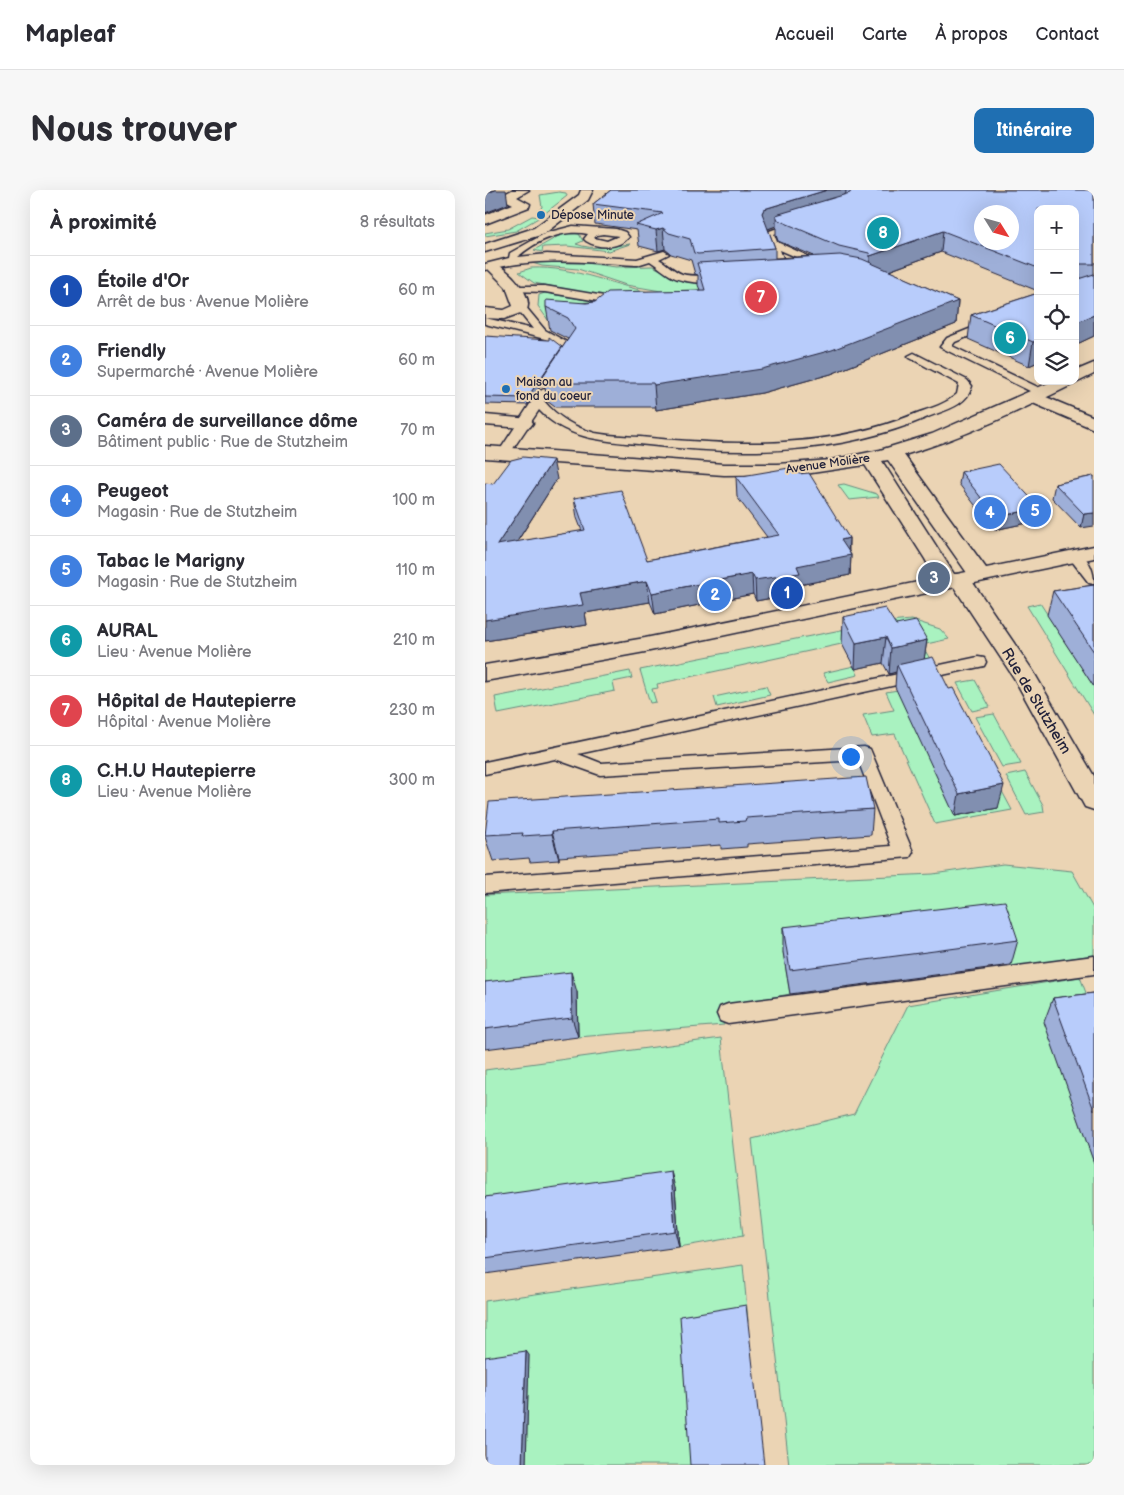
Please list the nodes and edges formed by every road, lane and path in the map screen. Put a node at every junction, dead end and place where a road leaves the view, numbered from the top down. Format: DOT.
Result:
graph roads {
  1 [pos="593,190"];
  2 [pos="512,193"];
  3 [pos="595,205"];
  4 [pos="485,220"];
  5 [pos="812,220"];
  6 [pos="569,222"];
  7 [pos="594,233"];
  8 [pos="773,244"];
  9 [pos="637,250"];
  10 [pos="666,253"];
  11 [pos="498,254"];
  12 [pos="653,259"];
  13 [pos="609,261"];
  14 [pos="817,273"];
  15 [pos="761,276"];
  16 [pos="731,278"];
  17 [pos="513,289"];
  18 [pos="630,303"];
  19 [pos="1034,306"];
  20 [pos="521,308"];
  21 [pos="485,313"];
  22 [pos="485,321"];
  23 [pos="550,337"];
  24 [pos="914,356"];
  25 [pos="1094,368"];
  26 [pos="1079,375"];
  27 [pos="1059,385"];
  28 [pos="1038,395"];
  29 [pos="538,402"];
  30 [pos="485,420"];
  31 [pos="524,423"];
  32 [pos="1094,424"];
  33 [pos="485,452"];
  34 [pos="892,452"];
  35 [pos="504,454"];
  36 [pos="870,458"];
  37 [pos="1084,554"];
  38 [pos="962,579"];
  39 [pos="1094,580"];
  40 [pos="978,662"];
  41 [pos="485,673"];
  42 [pos="557,753"];
  43 [pos="485,768"];
  44 [pos="1094,800"];
  45 [pos="485,885"];
  46 [pos="1094,965"];
  47 [pos="728,1014"];
  1 -- 6 [label="street"];
  2 -- 4 [label="street"];
  3 -- 6 [label="street"];
  5 -- 8 [label="lane"];
  6 -- 7 [label="lane"];
  6 -- 11 [label="lane"];
  6 -- 11 [label="street"];
  8 -- 14 [label="lane"];
  8 -- 15 [label="lane"];
  9 -- 13 [label="lane"];
  10 -- 12 [label="lane"];
  11 -- 13 [label="lane"];
  11 -- 17 [label="street"];
  12 -- 13 [label="lane"];
  12 -- 16 [label="lane"];
  17 -- 18 [label="lane"];
  17 -- 20 [label="street"];
  19 -- 28 [label="lane"];
  20 -- 21 [label="street"];
  20 -- 23 [label="lane"];
  22 -- 23 [label="lane"];
  23 -- 29 [label="lane"];
  24 -- 29 [label="lane"];
  25 -- 26 [label="street"];
  27 -- 28 [label="street, Avenue Molière"];
  28 -- 32 [label="street"];
  28 -- 34 [label="street, Avenue Molière"];
  29 -- 31 [label="lane"];
  30 -- 31 [label="street"];
  31 -- 35 [label="lane"];
  33 -- 35 [label="street, Avenue Molière"];
  34 -- 36 [label="street, Avenue Molière"];
  34 -- 38 [label="street, Rue de Stutzheim"];
  35 -- 36 [label="street, Avenue Molière"];
  36 -- 38 [label="street, Rue de Stutzheim"];
  37 -- 38 [label="street"];
  37 -- 39 [label="lane"];
  38 -- 41 [label="street"];
  38 -- 44 [label="street, Rue de Stutzheim"];
  40 -- 42 [label="lane"];
  42 -- 43 [label="lane"];
  42 -- 45 [label="lane"];
  46 -- 47 [label="lane"];
}
